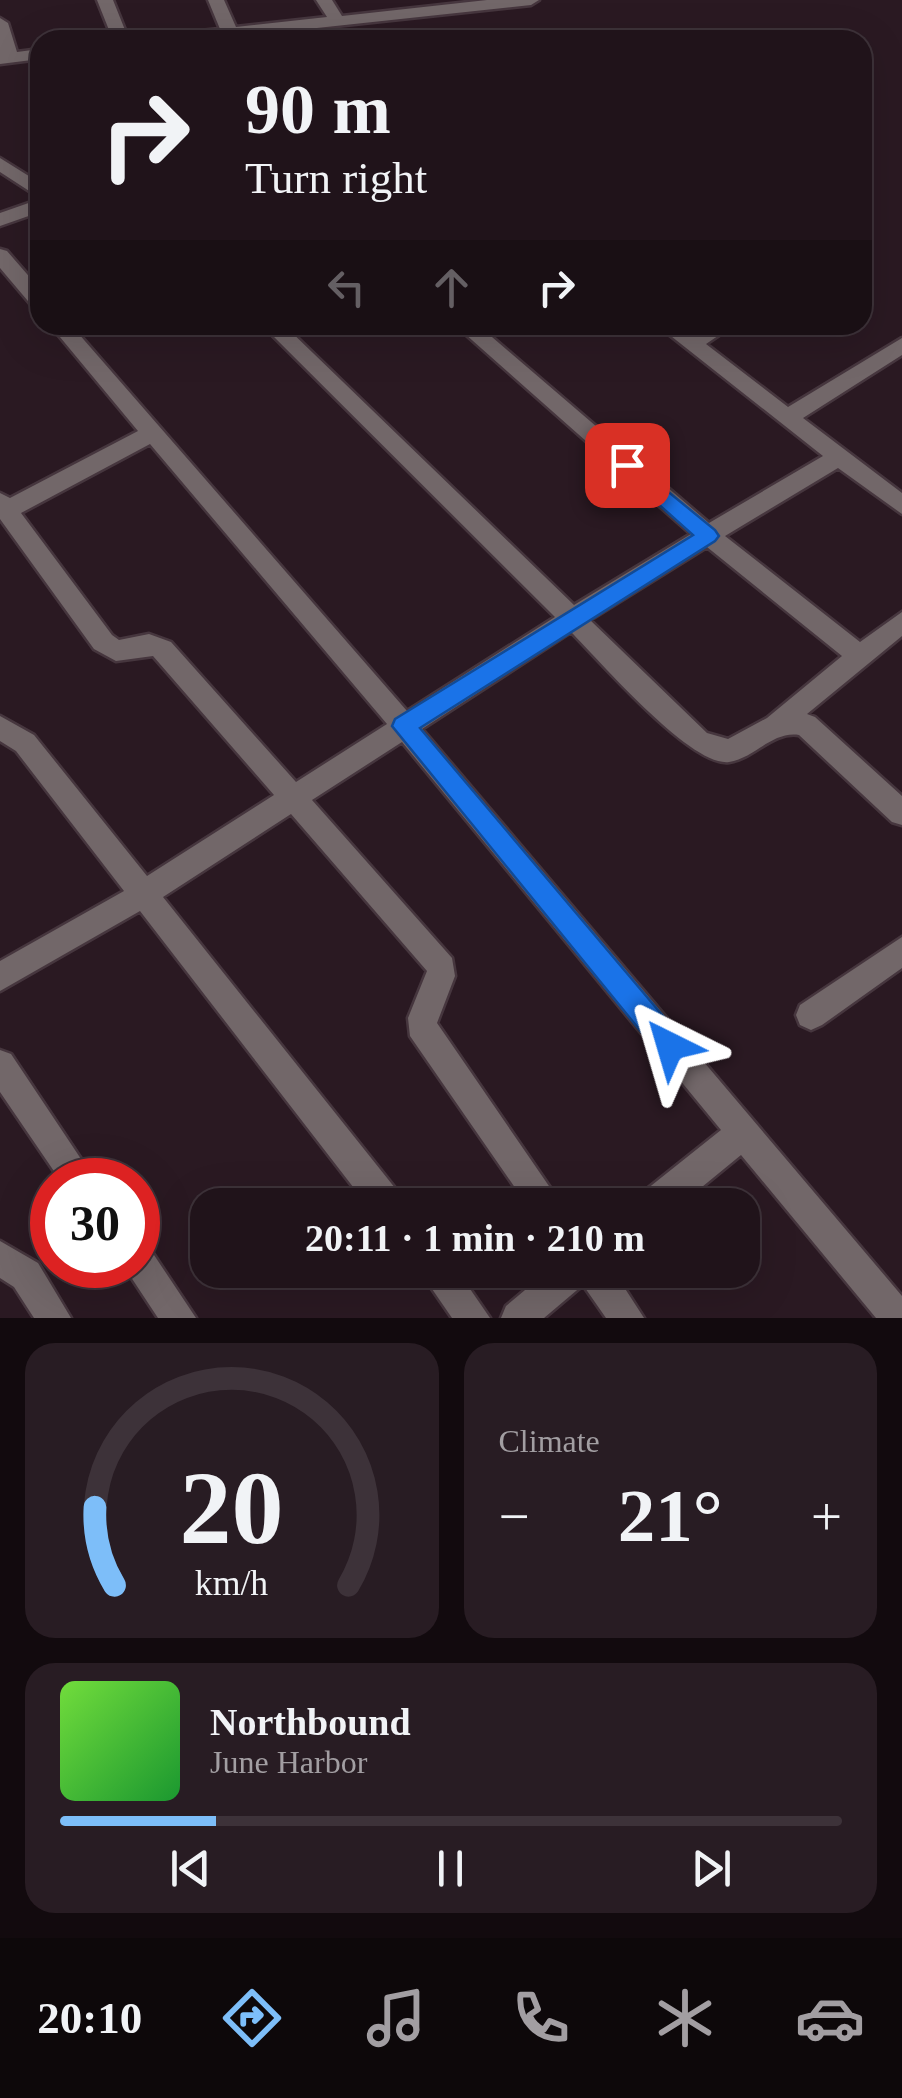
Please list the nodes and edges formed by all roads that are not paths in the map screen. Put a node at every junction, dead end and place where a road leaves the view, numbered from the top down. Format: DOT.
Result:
graph roads {
  1 [pos="105,0"];
  2 [pos="216,0"];
  3 [pos="324,0"];
  4 [pos="532,0"];
  5 [pos="449,4"];
  6 [pos="374,16"];
  7 [pos="338,21"];
  8 [pos="0,23"];
  9 [pos="275,28"];
  10 [pos="116,30"];
  11 [pos="229,30"];
  12 [pos="252,30"];
  13 [pos="278,30"];
  14 [pos="372,30"];
  15 [pos="30,55"];
  16 [pos="5,58"];
  17 [pos="0,163"];
  18 [pos="30,185"];
  19 [pos="30,209"];
  20 [pos="0,220"];
  21 [pos="0,255"];
  22 [pos="30,290"];
  23 [pos="69,335"];
  24 [pos="282,335"];
  25 [pos="477,335"];
  26 [pos="679,335"];
  27 [pos="707,335"];
  28 [pos="691,344"];
  29 [pos="902,345"];
  30 [pos="788,418"];
  31 [pos="152,433"];
  32 [pos="839,457"];
  33 [pos="896,492"];
  34 [pos="3,506"];
  35 [pos="708,536"];
  36 [pos="571,619"];
  37 [pos="902,622"];
  38 [pos="860,656"];
  39 [pos="778,723"];
  40 [pos="404,726"];
  41 [pos="0,727"];
  42 [pos="292,797"];
  43 [pos="902,813"];
  44 [pos="142,896"];
  45 [pos="902,950"];
  46 [pos="0,977"];
  47 [pos="811,1015"];
  48 [pos="0,1066"];
  49 [pos="742,1132"];
  50 [pos="64,1158"];
  51 [pos="374,1188"];
  52 [pos="534,1188"];
  53 [pos="674,1188"];
  54 [pos="0,1258"];
  55 [pos="157,1288"];
  56 [pos="450,1288"];
  57 [pos="554,1288"];
  58 [pos="606,1288"];
  59 [pos="54,1318"];
  60 [pos="179,1318"];
  61 [pos="473,1318"];
  62 [pos="518,1318"];
  63 [pos="628,1318"];
  64 [pos="898,1318"];
  1 -- 10 [label="street"];
  2 -- 11 [label="street"];
  3 -- 7 [label="street"];
  4 -- 5 [label="street"];
  5 -- 6 [label="street"];
  6 -- 7 [label="street"];
  6 -- 14 [label="street"];
  7 -- 9 [label="street"];
  8 -- 16 [label="street"];
  9 -- 12 [label="street"];
  9 -- 13 [label="street"];
  15 -- 16 [label="street"];
  17 -- 18 [label="street"];
  19 -- 20 [label="street"];
  21 -- 22 [label="street"];
  23 -- 31 [label="street"];
  24 -- 36 [label="street"];
  25 -- 35 [label="street"];
  26 -- 28 [label="street"];
  27 -- 28 [label="street"];
  28 -- 30 [label="street"];
  29 -- 30 [label="street"];
  30 -- 32 [label="street"];
  31 -- 34 [label="street"];
  31 -- 40 [label="street"];
  32 -- 33 [label="street"];
  32 -- 35 [label="street"];
  34 -- 42 [label="street"];
  35 -- 36 [label="street"];
  35 -- 38 [label="street"];
  36 -- 39 [label="street"];
  36 -- 40 [label="street"];
  37 -- 38 [label="street"];
  38 -- 39 [label="street"];
  39 -- 43 [label="street"];
  40 -- 42 [label="street"];
  40 -- 49 [label="street"];
  41 -- 44 [label="street"];
  42 -- 44 [label="street"];
  42 -- 52 [label="street"];
  44 -- 46 [label="street"];
  44 -- 51 [label="street"];
  45 -- 47 [label="street"];
  48 -- 50 [label="street"];
  49 -- 53 [label="street"];
  49 -- 64 [label="street"];
  54 -- 59 [label="street"];
  55 -- 60 [label="street"];
  56 -- 61 [label="street"];
  57 -- 62 [label="street"];
  58 -- 63 [label="street"];
}
